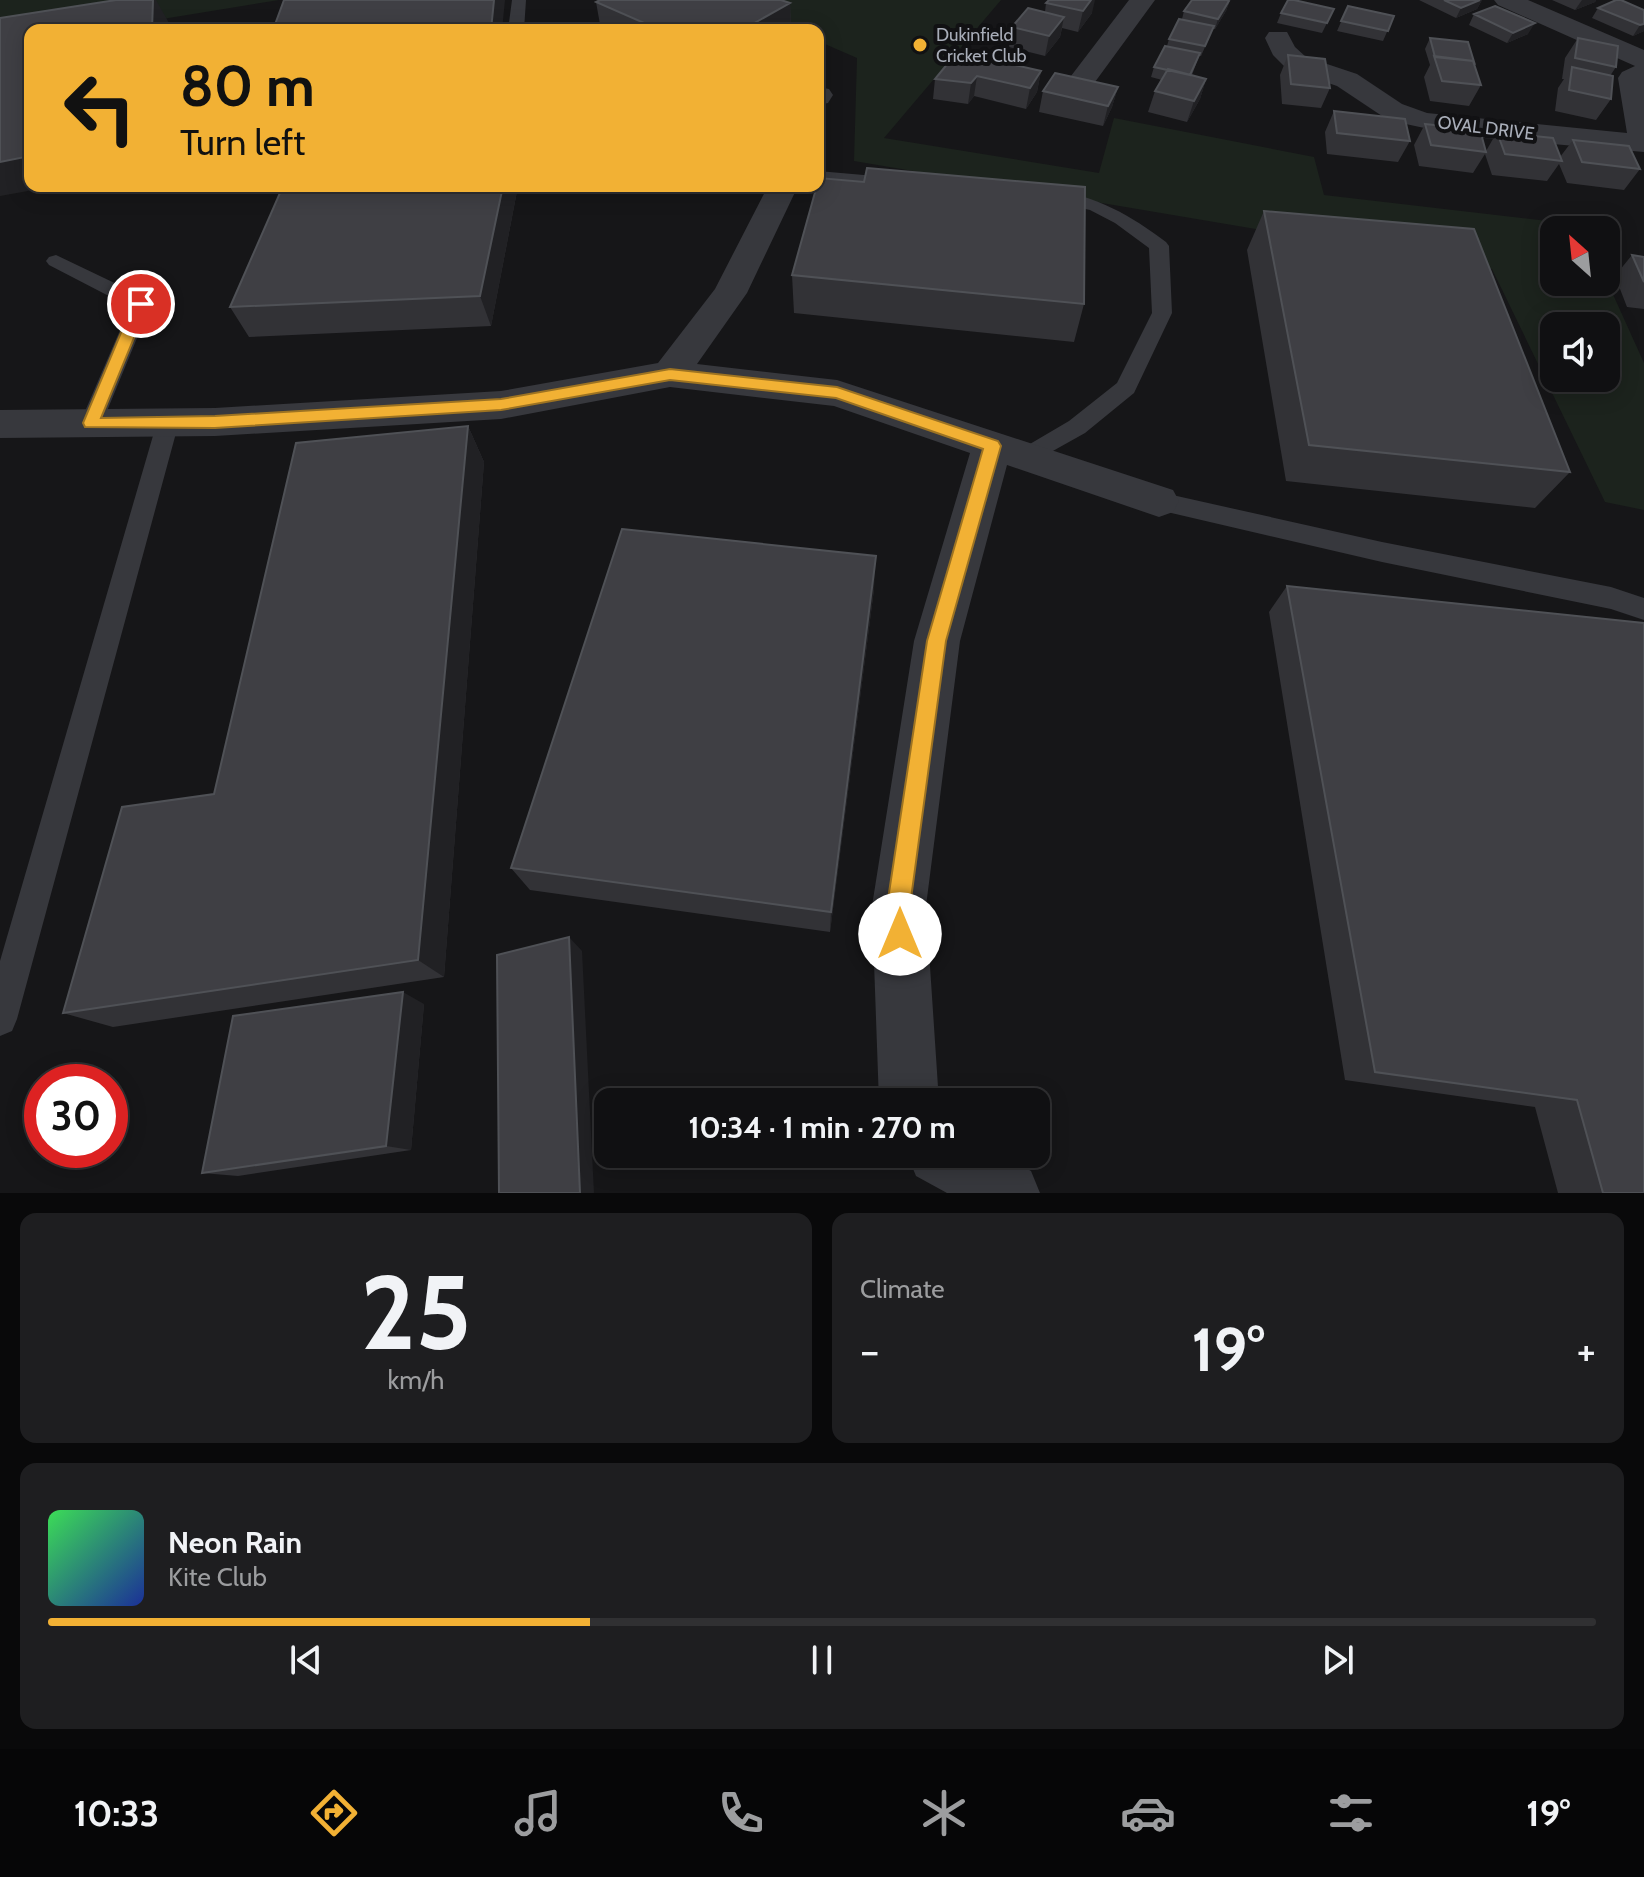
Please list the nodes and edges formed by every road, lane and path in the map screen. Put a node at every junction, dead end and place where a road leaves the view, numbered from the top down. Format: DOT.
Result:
graph roads {
  1 [pos="519,0"];
  2 [pos="1142,0"];
  3 [pos="1507,0"];
  4 [pos="517,24"];
  5 [pos="1278,38"];
  6 [pos="1644,60"];
  7 [pos="1644,72"];
  8 [pos="1085,76"];
  9 [pos="824,177"];
  10 [pos="924,185"];
  11 [pos="780,192"];
  12 [pos="1028,194"];
  13 [pos="56,261"];
  14 [pos="670,374"];
  15 [pos="168,422"];
  16 [pos="91,423"];
  17 [pos="0,424"];
  18 [pos="1009,451"];
  19 [pos="1159,501"];
  20 [pos="1644,609"];
  21 [pos="0,1019"];
  22 [pos="908,1088"];
  23 [pos="963,1168"];
  24 [pos="1009,1193"];
  1 -- 4 [label="lane"];
  2 -- 8 [label="street"];
  3 -- 6 [label="street"];
  5 -- 7 [label="street, OVAL DRIVE"];
  9 -- 10 [label="lane"];
  11 -- 14 [label="street"];
  12 -- 18 [label="lane"];
  13 -- 16 [label="lane"];
  14 -- 15 [label="street"];
  14 -- 18 [label="street"];
  15 -- 16 [label="street"];
  15 -- 21 [label="lane"];
  16 -- 17 [label="street"];
  18 -- 19 [label="street"];
  18 -- 22 [label="street"];
  19 -- 20 [label="lane"];
  23 -- 24 [label="street"];
}
